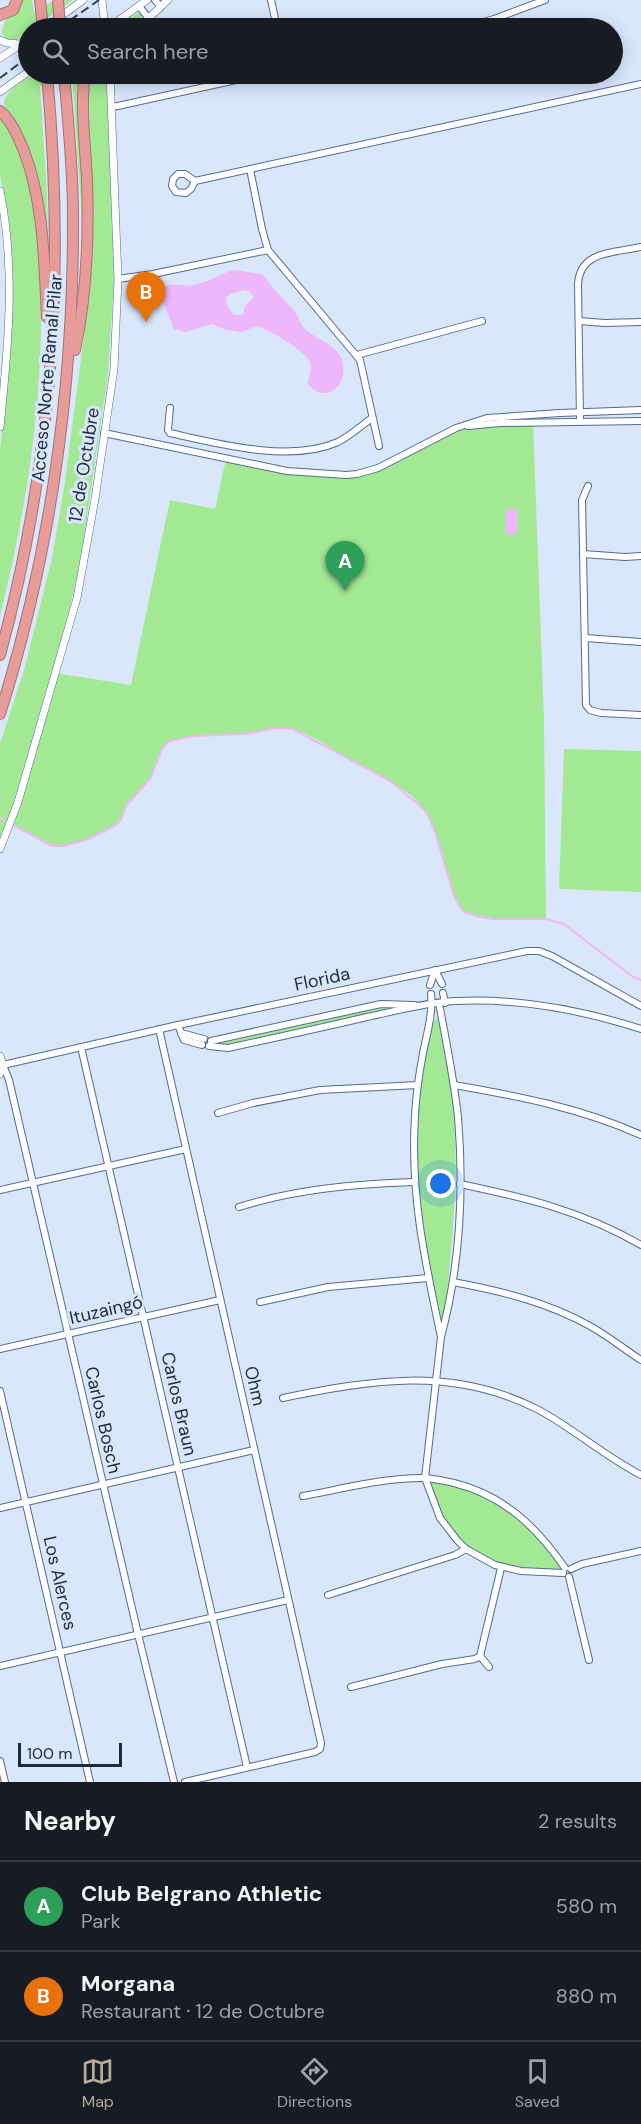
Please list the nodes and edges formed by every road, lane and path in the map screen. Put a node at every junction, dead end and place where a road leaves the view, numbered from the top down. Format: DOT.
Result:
graph roads {
  1 [pos="17,0"];
  2 [pos="58,0"];
  3 [pos="83,0"];
  4 [pos="102,0"];
  5 [pos="147,0"];
  6 [pos="155,0"];
  7 [pos="168,0"];
  8 [pos="271,0"];
  9 [pos="545,0"];
  10 [pos="40,3"];
  11 [pos="139,6"];
  12 [pos="161,7"];
  13 [pos="0,15"];
  14 [pos="42,18"];
  15 [pos="58,18"];
  16 [pos="59,18"];
  17 [pos="105,18"];
  18 [pos="122,18"];
  19 [pos="149,18"];
  20 [pos="275,18"];
  21 [pos="499,18"];
  22 [pos="0,40"];
  23 [pos="18,42"];
  24 [pos="18,47"];
  25 [pos="0,58"];
  26 [pos="18,79"];
  27 [pos="47,84"];
  28 [pos="65,84"];
  29 [pos="84,84"];
  30 [pos="111,84"];
  31 [pos="220,84"];
  32 [pos="641,84"];
  33 [pos="0,92"];
  34 [pos="113,108"];
  35 [pos="0,111"];
  36 [pos="250,169"];
  37 [pos="195,181"];
  38 [pos="0,191"];
  39 [pos="641,247"];
  40 [pos="268,250"];
  41 [pos="118,279"];
  42 [pos="482,321"];
  43 [pos="579,321"];
  44 [pos="641,322"];
  45 [pos="357,355"];
  46 [pos="51,371"];
  47 [pos="66,388"];
  48 [pos="170,408"];
  49 [pos="641,410"];
  50 [pos="580,412"];
  51 [pos="372,418"];
  52 [pos="580,420"];
  53 [pos="641,421"];
  54 [pos="0,427"];
  55 [pos="456,428"];
  56 [pos="104,433"];
  57 [pos="379,446"];
  58 [pos="588,486"];
  59 [pos="583,554"];
  60 [pos="641,556"];
  61 [pos="585,638"];
  62 [pos="641,642"];
  63 [pos="0,655"];
  64 [pos="0,714"];
  65 [pos="641,716"];
  66 [pos="0,849"];
  67 [pos="435,970"];
  68 [pos="442,984"];
  69 [pos="430,985"];
  70 [pos="443,993"];
  71 [pos="431,994"];
  72 [pos="436,1004"];
  73 [pos="641,1006"];
  74 [pos="178,1025"];
  75 [pos="159,1029"];
  76 [pos="641,1029"];
  77 [pos="220,1040"];
  78 [pos="207,1043"];
  79 [pos="81,1047"];
  80 [pos="222,1048"];
  81 [pos="0,1056"];
  82 [pos="2,1066"];
  83 [pos="0,1074"];
  84 [pos="418,1085"];
  85 [pos="454,1085"];
  86 [pos="218,1113"];
  87 [pos="641,1135"];
  88 [pos="186,1149"];
  89 [pos="109,1166"];
  90 [pos="414,1182"];
  91 [pos="33,1183"];
  92 [pos="460,1184"];
  93 [pos="0,1190"];
  94 [pos="239,1207"];
  95 [pos="641,1245"];
  96 [pos="428,1278"];
  97 [pos="453,1282"];
  98 [pos="220,1299"];
  99 [pos="260,1302"];
  100 [pos="144,1317"];
  101 [pos="68,1334"];
  102 [pos="441,1337"];
  103 [pos="0,1349"];
  104 [pos="641,1360"];
  105 [pos="436,1380"];
  106 [pos="0,1391"];
  107 [pos="283,1398"];
  108 [pos="254,1450"];
  109 [pos="179,1467"];
  110 [pos="641,1475"];
  111 [pos="425,1478"];
  112 [pos="103,1485"];
  113 [pos="303,1496"];
  114 [pos="26,1502"];
  115 [pos="0,1508"];
  116 [pos="466,1549"];
  117 [pos="641,1551"];
  118 [pos="501,1568"];
  119 [pos="566,1570"];
  120 [pos="328,1595"];
  121 [pos="288,1600"];
  122 [pos="213,1617"];
  123 [pos="138,1635"];
  124 [pos="60,1652"];
  125 [pos="480,1656"];
  126 [pos="589,1660"];
  127 [pos="0,1666"];
  128 [pos="489,1667"];
  129 [pos="351,1686"];
  130 [pos="0,1761"];
  131 [pos="247,1767"];
  132 [pos="5,1782"];
  133 [pos="90,1782"];
  134 [pos="174,1782"];
  135 [pos="185,1782"];
  1 -- 13 [label="highway"];
  2 -- 16 [label="highway, bridge"];
  3 -- 15 [label="street"];
  4 -- 17 [label="street"];
  5 -- 11 [label="street"];
  6 -- 12 [label="street"];
  7 -- 12 [label="street"];
  8 -- 20 [label="street"];
  9 -- 21 [label="street"];
  10 -- 14 [label="highway"];
  11 -- 18 [label="street"];
  11 -- 19 [label="street"];
  12 -- 19 [label="street"];
  22 -- 23 [label="street"];
  24 -- 25 [label="street"];
  26 -- 33 [label="street"];
  27 -- 46 [label="highway, Acceso Norte Ramal Pilar"];
  28 -- 47 [label="highway, Acceso Norte Ramal Pilar"];
  29 -- 47 [label="highway"];
  30 -- 34 [label="street, 12 de Octubre"];
  31 -- 34 [label="street"];
  32 -- 36 [label="street"];
  34 -- 41 [label="street, 12 de Octubre"];
  35 -- 46 [label="highway"];
  36 -- 37 [label="street"];
  36 -- 40 [label="street"];
  38 -- 54 [label="street"];
  39 -- 43 [label="street"];
  40 -- 41 [label="street"];
  40 -- 45 [label="street"];
  41 -- 56 [label="street, 12 de Octubre"];
  42 -- 45 [label="street"];
  43 -- 44 [label="street"];
  43 -- 50 [label="street"];
  45 -- 51 [label="street"];
  46 -- 63 [label="highway, Acceso Norte Ramal Pilar"];
  47 -- 64 [label="highway, Acceso Norte Ramal Pilar"];
  48 -- 51 [label="street"];
  49 -- 50 [label="street"];
  50 -- 52 [label="street"];
  50 -- 55 [label="street"];
  51 -- 57 [label="street"];
  52 -- 53 [label="street"];
  52 -- 55 [label="street"];
  55 -- 56 [label="street"];
  56 -- 66 [label="street, 12 de Octubre"];
  58 -- 59 [label="street"];
  59 -- 60 [label="street"];
  59 -- 61 [label="street"];
  61 -- 62 [label="street"];
  61 -- 65 [label="street"];
  67 -- 68 [label="street"];
  67 -- 69 [label="street"];
  67 -- 73 [label="street, Florida"];
  67 -- 74 [label="street, Florida"];
  70 -- 72 [label="street"];
  71 -- 72 [label="street"];
  72 -- 76 [label="street"];
  72 -- 77 [label="street"];
  72 -- 80 [label="street"];
  72 -- 84 [label="street"];
  72 -- 85 [label="street"];
  74 -- 75 [label="street, Florida"];
  74 -- 78 [label="street"];
  75 -- 79 [label="street, Florida"];
  75 -- 88 [label="street, Ohm"];
  77 -- 78 [label="street"];
  77 -- 80 [label="street"];
  78 -- 80 [label="street"];
  79 -- 82 [label="street, Florida"];
  79 -- 89 [label="street, Carlos Braun"];
  81 -- 82 [label="street"];
  82 -- 83 [label="street"];
  82 -- 91 [label="street, Carlos Bosch"];
  84 -- 86 [label="street"];
  84 -- 90 [label="street"];
  85 -- 87 [label="street"];
  85 -- 92 [label="street"];
  88 -- 89 [label="street"];
  88 -- 98 [label="street, Ohm"];
  89 -- 91 [label="street"];
  89 -- 100 [label="street, Carlos Braun"];
  90 -- 94 [label="street"];
  90 -- 96 [label="street"];
  91 -- 93 [label="street"];
  91 -- 101 [label="street, Carlos Bosch"];
  92 -- 95 [label="street"];
  92 -- 97 [label="street"];
  96 -- 99 [label="street"];
  96 -- 102 [label="street"];
  97 -- 102 [label="street"];
  97 -- 104 [label="street"];
  98 -- 100 [label="street, Ituzaingó"];
  98 -- 108 [label="street, Ohm"];
  100 -- 101 [label="street, Ituzaingó"];
  100 -- 109 [label="street, Carlos Braun"];
  101 -- 103 [label="street, Ituzaingó"];
  101 -- 112 [label="street, Carlos Bosch"];
  102 -- 105 [label="street"];
  105 -- 107 [label="street"];
  105 -- 110 [label="street"];
  105 -- 111 [label="street"];
  106 -- 114 [label="street, Los Alerces"];
  108 -- 109 [label="street"];
  108 -- 121 [label="street, Ohm"];
  109 -- 112 [label="street"];
  109 -- 122 [label="street, Carlos Braun"];
  111 -- 113 [label="street"];
  111 -- 116 [label="street"];
  111 -- 119 [label="street"];
  112 -- 114 [label="street"];
  112 -- 123 [label="street, Carlos Bosch"];
  114 -- 115 [label="street"];
  114 -- 124 [label="street, Los Alerces"];
  116 -- 118 [label="street"];
  116 -- 120 [label="street"];
  117 -- 119 [label="street"];
  118 -- 119 [label="street"];
  118 -- 125 [label="street"];
  119 -- 126 [label="street"];
  121 -- 122 [label="street"];
  121 -- 131 [label="street, Ohm"];
  122 -- 123 [label="street"];
  122 -- 131 [label="street, Carlos Braun"];
  123 -- 124 [label="street"];
  123 -- 134 [label="street, Carlos Bosch"];
  124 -- 127 [label="street"];
  124 -- 133 [label="street, Los Alerces"];
  125 -- 128 [label="street"];
  125 -- 129 [label="street"];
  130 -- 132 [label="street"];
  131 -- 135 [label="street"];
}
